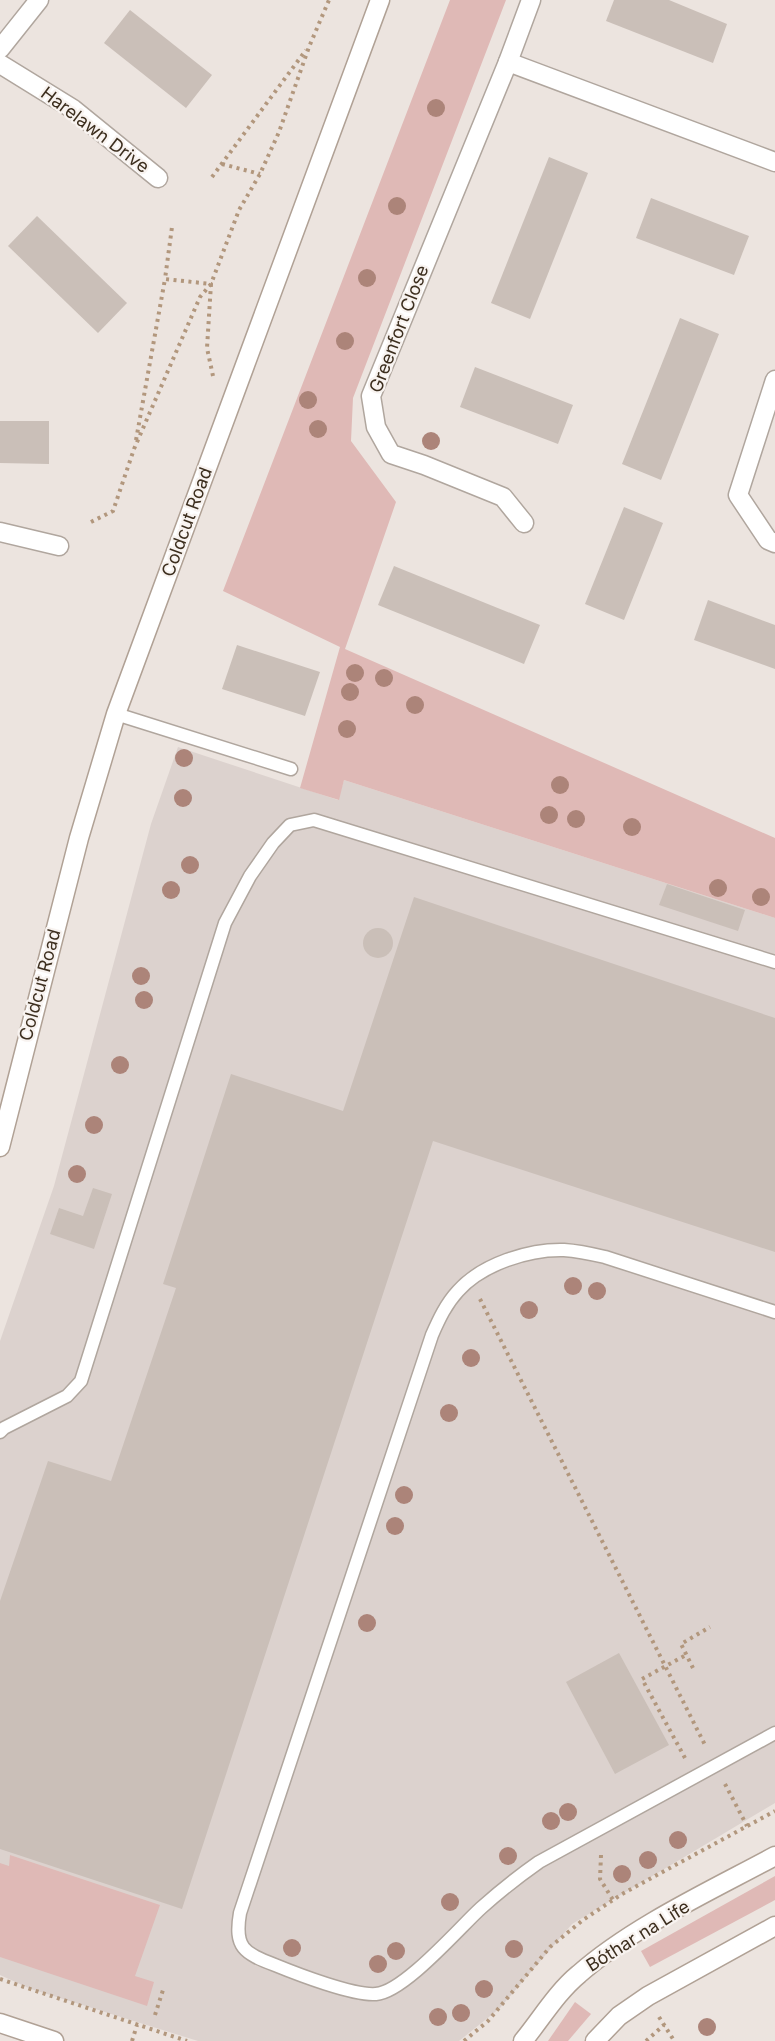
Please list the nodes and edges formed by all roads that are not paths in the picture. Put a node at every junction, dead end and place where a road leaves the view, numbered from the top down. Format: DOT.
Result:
graph roads {
  1 [pos="39,0"];
  2 [pos="380,0"];
  3 [pos="531,0"];
  4 [pos="0,49"];
  5 [pos="508,62"];
  6 [pos="0,64"];
  7 [pos="775,162"];
  8 [pos="158,177"];
  9 [pos="775,380"];
  10 [pos="524,523"];
  11 [pos="0,532"];
  12 [pos="775,543"];
  13 [pos="60,546"];
  14 [pos="116,714"];
  15 [pos="291,769"];
  16 [pos="775,962"];
  17 [pos="22,1054"];
  18 [pos="0,1102"];
  19 [pos="0,1147"];
  20 [pos="775,1312"];
  21 [pos="0,1432"];
  22 [pos="775,1733"];
  23 [pos="775,1856"];
  24 [pos="775,1926"];
  25 [pos="0,2024"];
  26 [pos="54,2041"];
  27 [pos="523,2041"];
  28 [pos="596,2041"];
  1 -- 4 [label="street"];
  2 -- 14 [label="street, Coldcut Road"];
  3 -- 5 [label="street, Greenfort Close"];
  5 -- 7 [label="street"];
  5 -- 10 [label="street, Greenfort Close"];
  6 -- 8 [label="street, Harelawn Drive"];
  9 -- 12 [label="street"];
  11 -- 13 [label="street"];
  14 -- 15 [label="lane"];
  14 -- 17 [label="street, Coldcut Road"];
  16 -- 21 [label="lane"];
  17 -- 18 [label="street, Coldcut Road"];
  17 -- 19 [label="street, Coldcut Road"];
  20 -- 22 [label="lane"];
  23 -- 27 [label="street, Bóthar na Life"];
  24 -- 28 [label="street"];
  25 -- 26 [label="street"];
}
